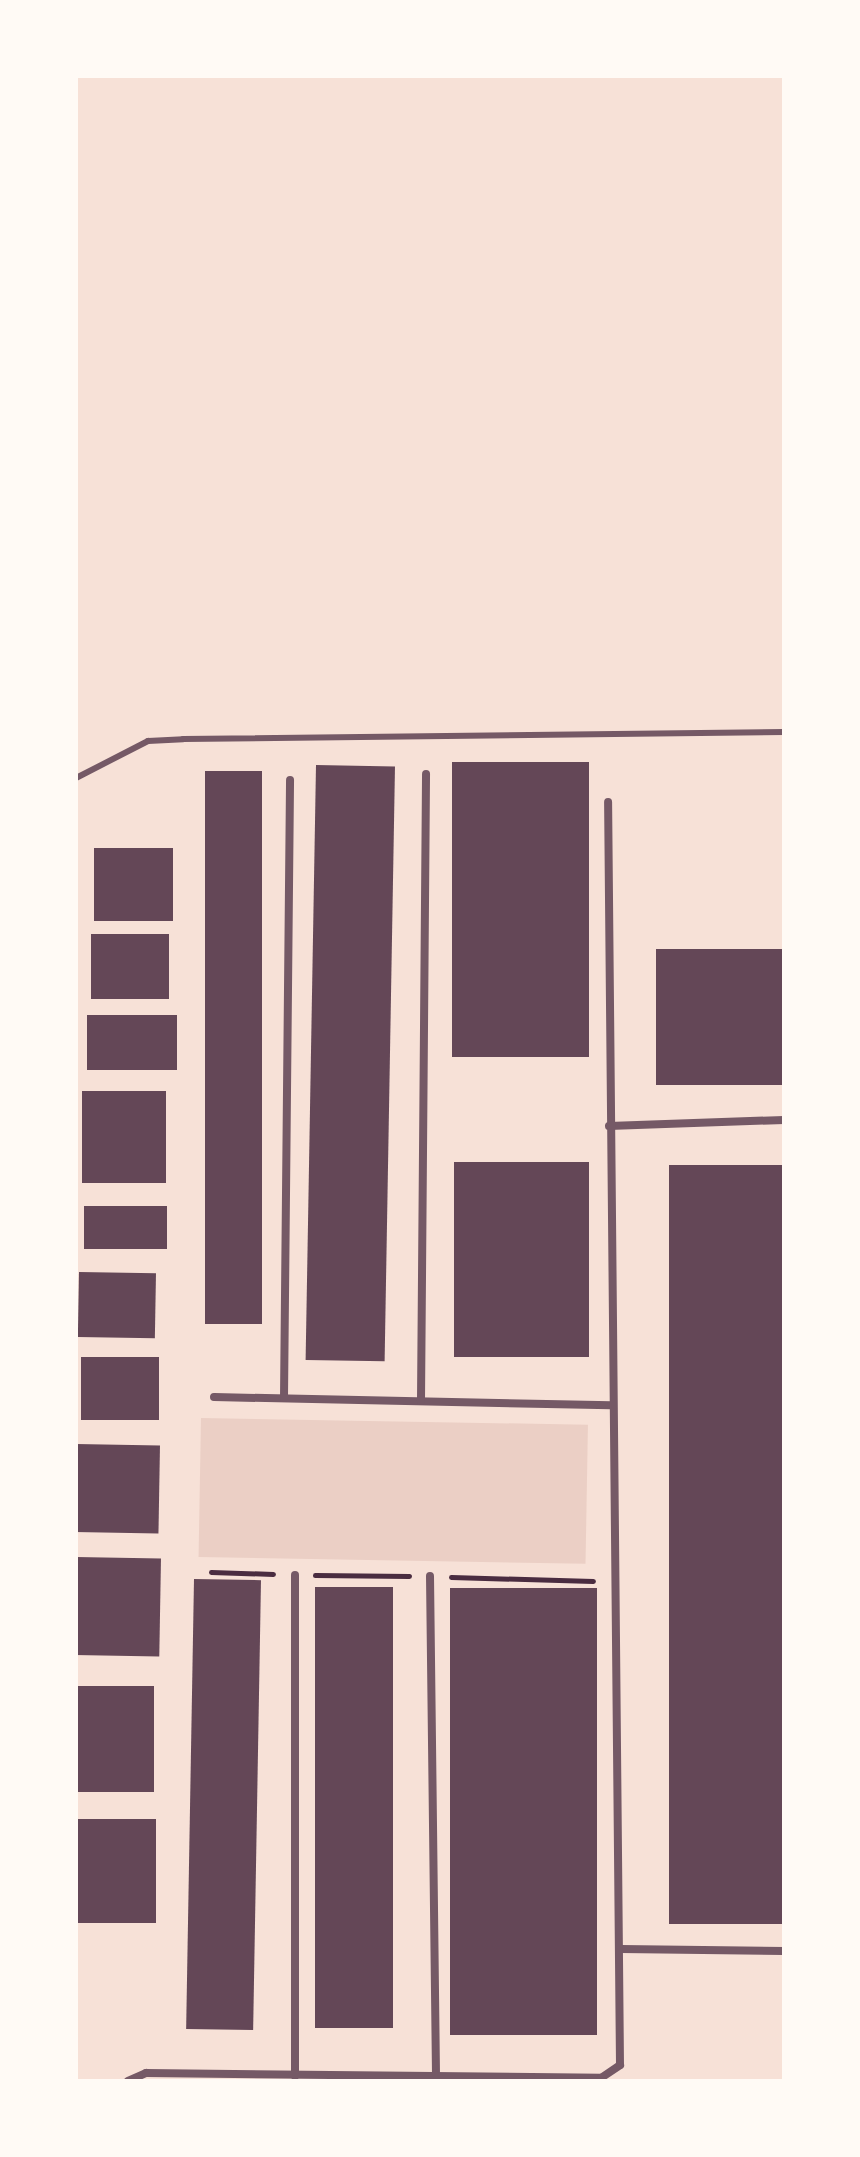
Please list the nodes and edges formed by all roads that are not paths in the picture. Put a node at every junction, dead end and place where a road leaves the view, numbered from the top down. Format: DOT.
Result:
graph roads {
  1 [pos="784,732"];
  2 [pos="76,770"];
  3 [pos="85,774"];
  4 [pos="426,774"];
  5 [pos="76,778"];
  6 [pos="290,780"];
  7 [pos="608,802"];
  8 [pos="784,1120"];
  9 [pos="609,1126"];
  10 [pos="214,1397"];
  11 [pos="284,1398"];
  12 [pos="421,1401"];
  13 [pos="611,1405"];
  14 [pos="295,1575"];
  15 [pos="430,1576"];
  16 [pos="621,1949"];
  17 [pos="784,1951"];
  18 [pos="295,2076"];
  19 [pos="436,2077"];
  20 [pos="128,2081"];
  1 -- 3 [label="lane"];
  2 -- 3 [label="lane"];
  3 -- 5 [label="lane"];
  4 -- 12 [label="street"];
  6 -- 11 [label="street"];
  7 -- 9 [label="street"];
  8 -- 9 [label="street"];
  9 -- 13 [label="street"];
  10 -- 11 [label="street"];
  11 -- 12 [label="street"];
  12 -- 13 [label="street"];
  13 -- 16 [label="street"];
  14 -- 18 [label="street"];
  15 -- 19 [label="street"];
  16 -- 17 [label="street"];
  16 -- 19 [label="street"];
  18 -- 19 [label="street"];
  18 -- 20 [label="street"];
}
